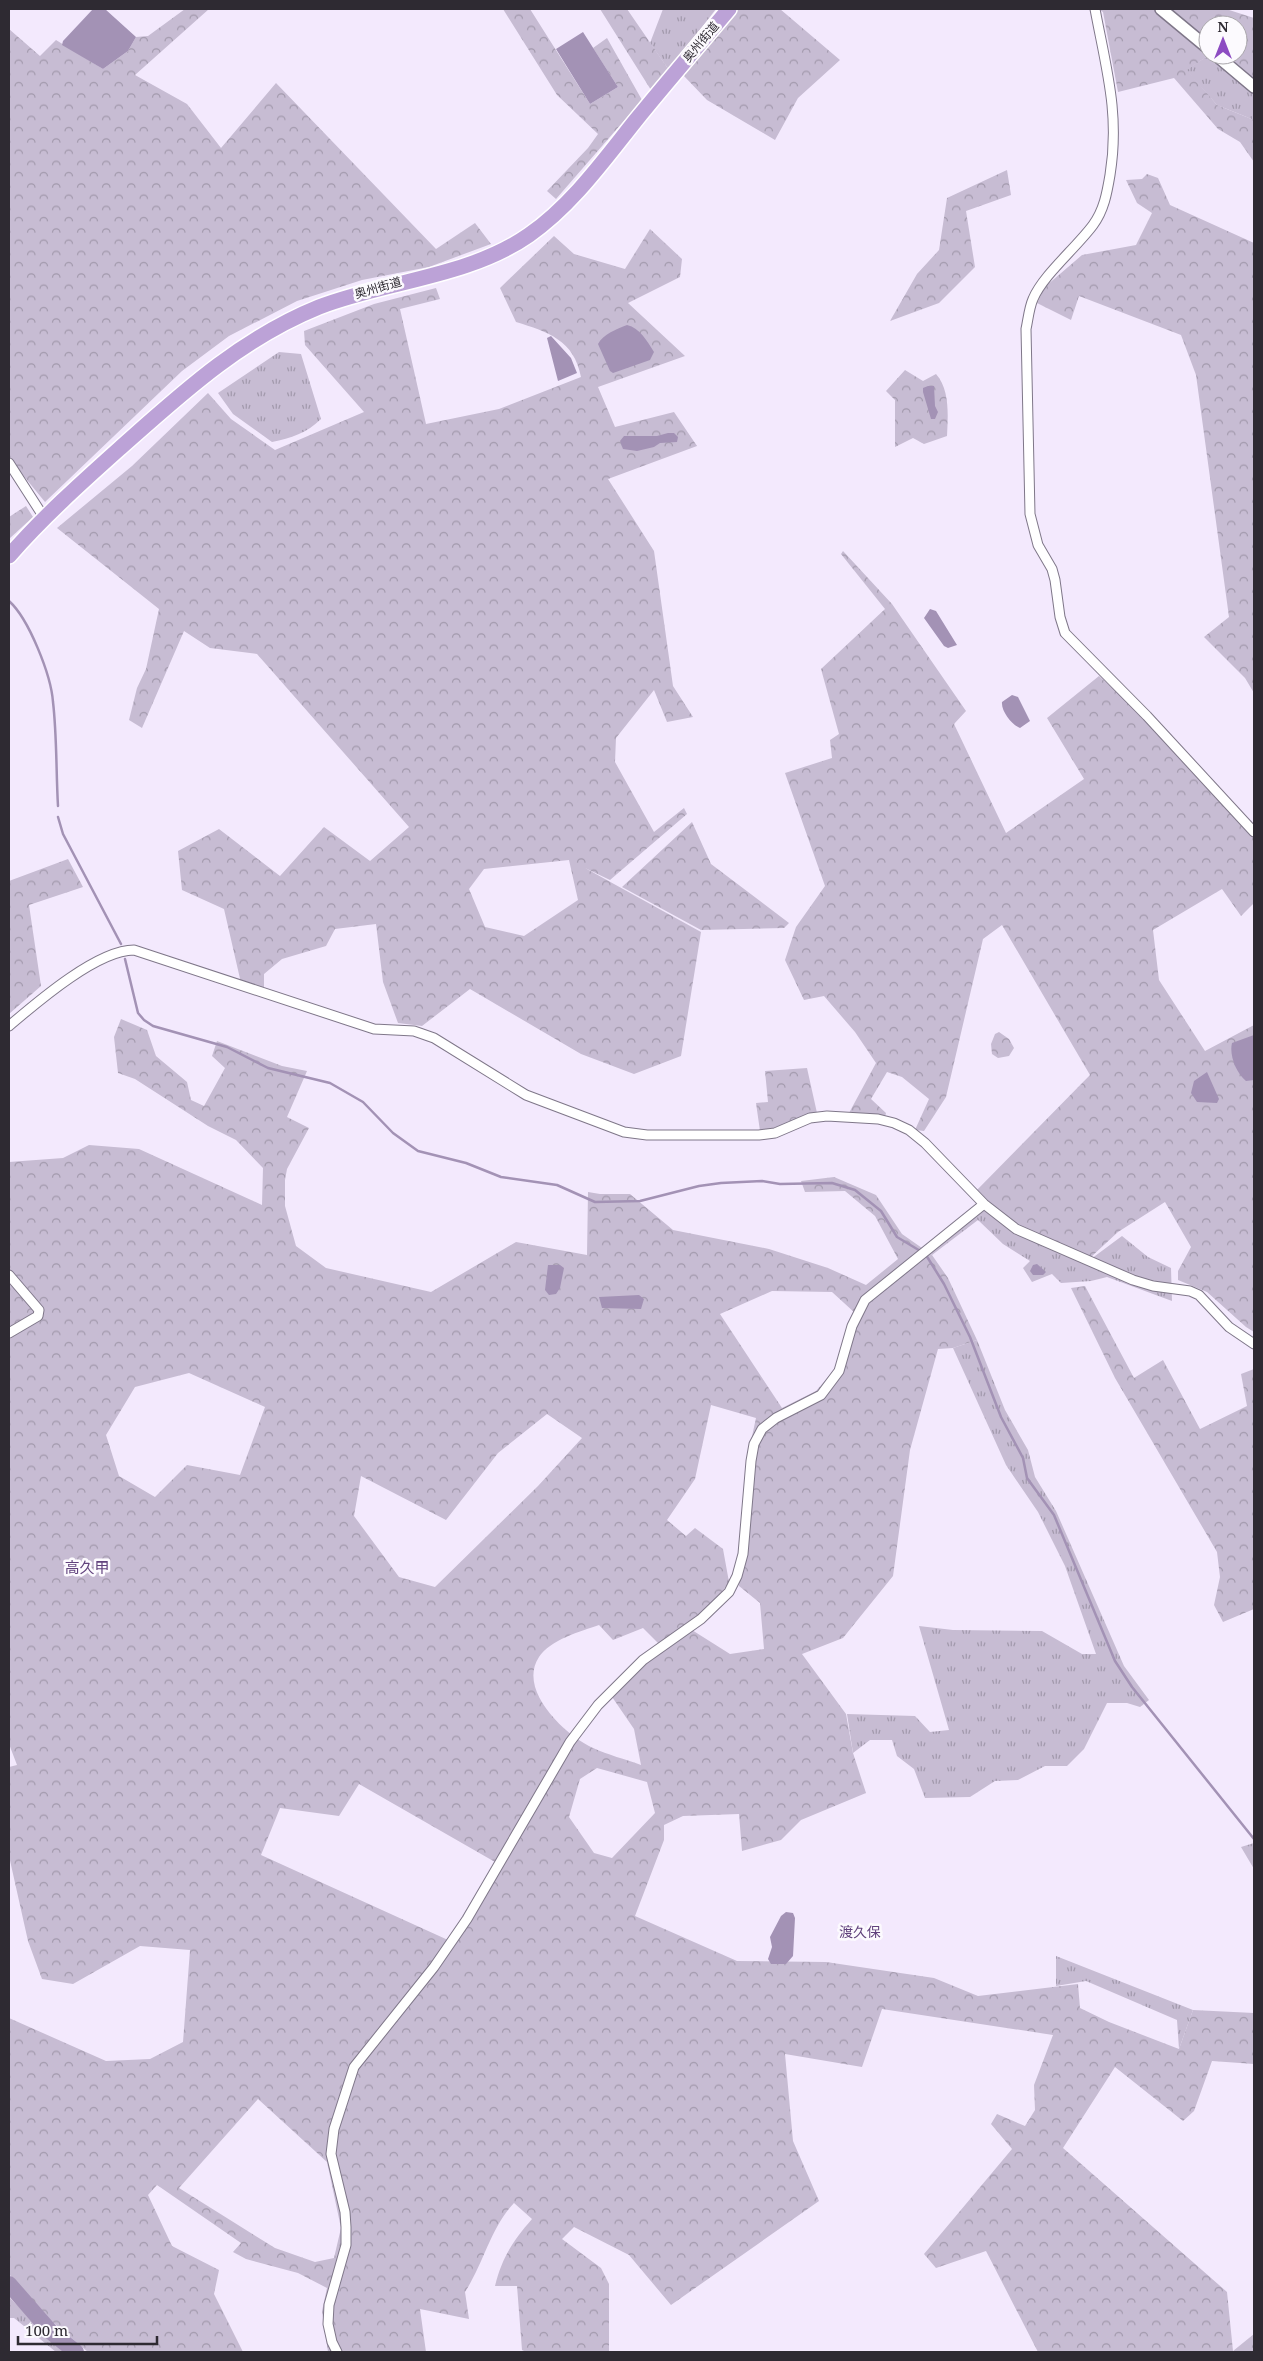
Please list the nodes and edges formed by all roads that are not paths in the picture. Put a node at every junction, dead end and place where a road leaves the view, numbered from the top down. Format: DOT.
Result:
graph roads {
  1 [pos="729,9"];
  2 [pos="1095,9"];
  3 [pos="1161,9"];
  4 [pos="1198,40"];
  5 [pos="1228,65"];
  6 [pos="1254,87"];
  7 [pos="9,463"];
  8 [pos="45,519"];
  9 [pos="9,556"];
  10 [pos="1254,832"];
  11 [pos="9,1026"];
  12 [pos="984,1204"];
  13 [pos="9,1275"];
  14 [pos="9,1333"];
  15 [pos="1254,1344"];
  16 [pos="337,2352"];
  1 -- 8 [label="highway, 奥州街道"];
  2 -- 10 [label="street"];
  3 -- 4 [label="street"];
  5 -- 6 [label="street"];
  7 -- 8 [label="street"];
  8 -- 9 [label="highway, 奥州街道"];
  11 -- 12 [label="street"];
  12 -- 15 [label="street"];
  12 -- 16 [label="street"];
  13 -- 14 [label="street"];
}
